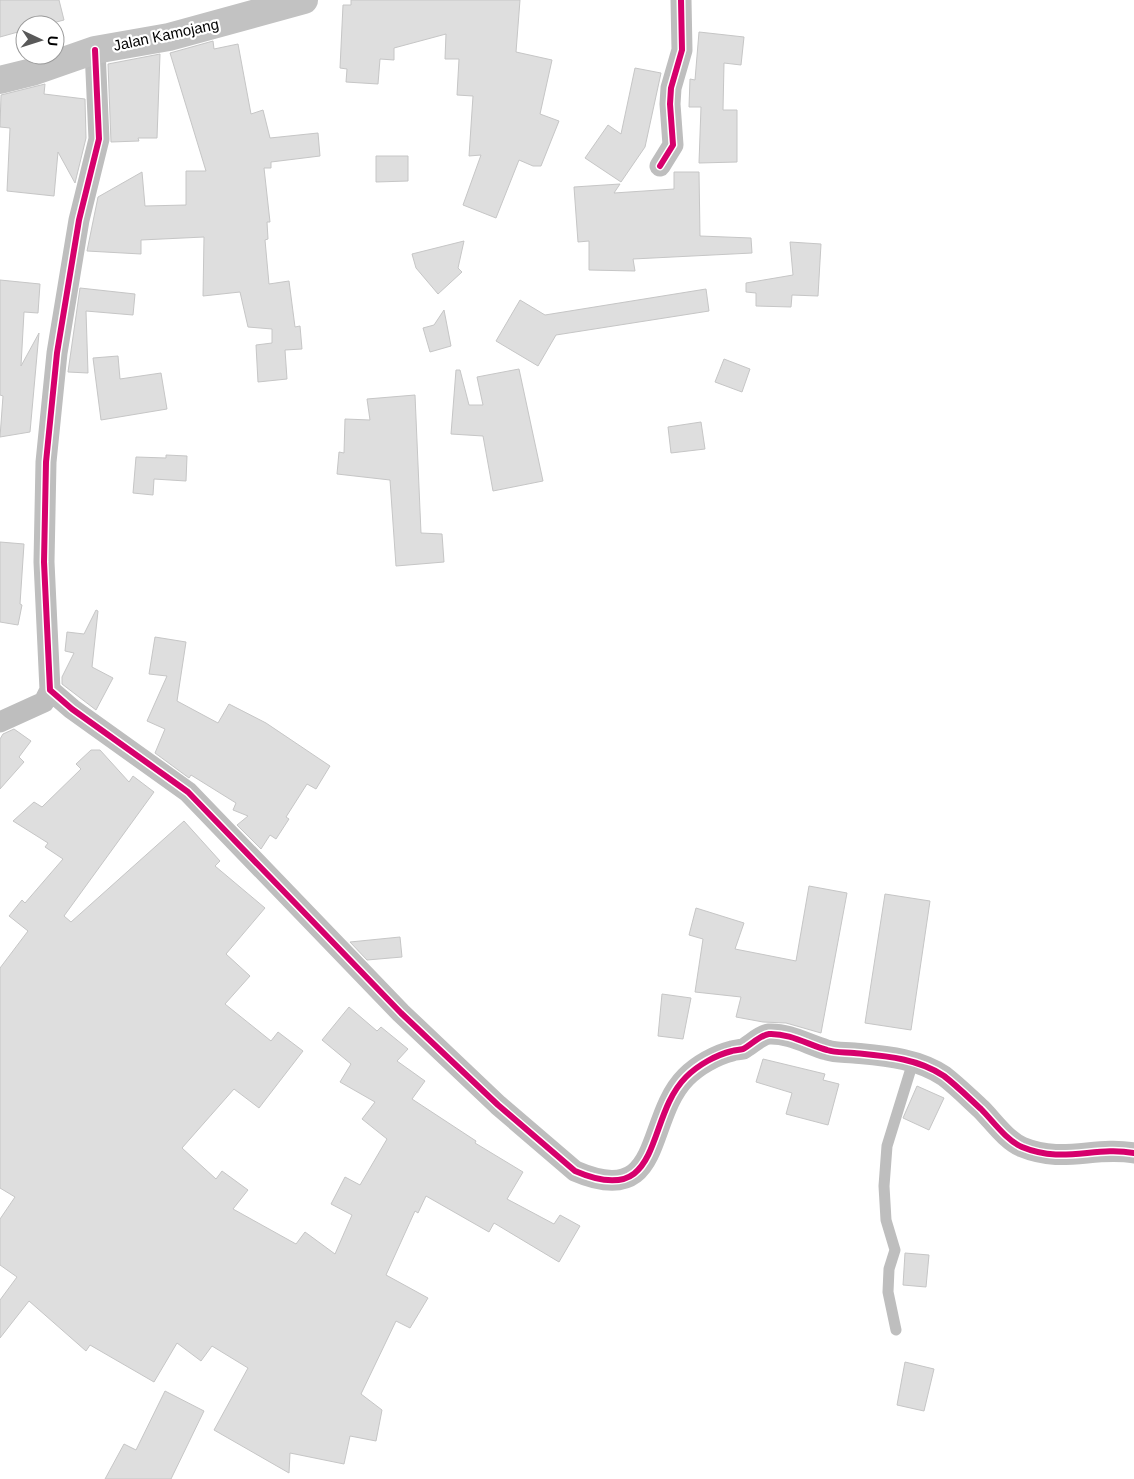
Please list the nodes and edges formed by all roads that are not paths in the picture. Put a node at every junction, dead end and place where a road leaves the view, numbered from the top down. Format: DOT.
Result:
graph roads {
  1 [pos="304,0"];
  2 [pos="681,0"];
  3 [pos="95,50"];
  4 [pos="0,80"];
  5 [pos="660,166"];
  6 [pos="50,690"];
  7 [pos="0,722"];
  8 [pos="913,1062"];
  9 [pos="1134,1153"];
  10 [pos="896,1330"];
  1 -- 3 [label="main road, Jalan Kamojang"];
  2 -- 5 [label="street"];
  3 -- 4 [label="main road, Jalan Kamojang"];
  3 -- 6 [label="street"];
  6 -- 7 [label="street"];
  6 -- 8 [label="street"];
  8 -- 9 [label="street"];
  8 -- 10 [label="lane"];
}
